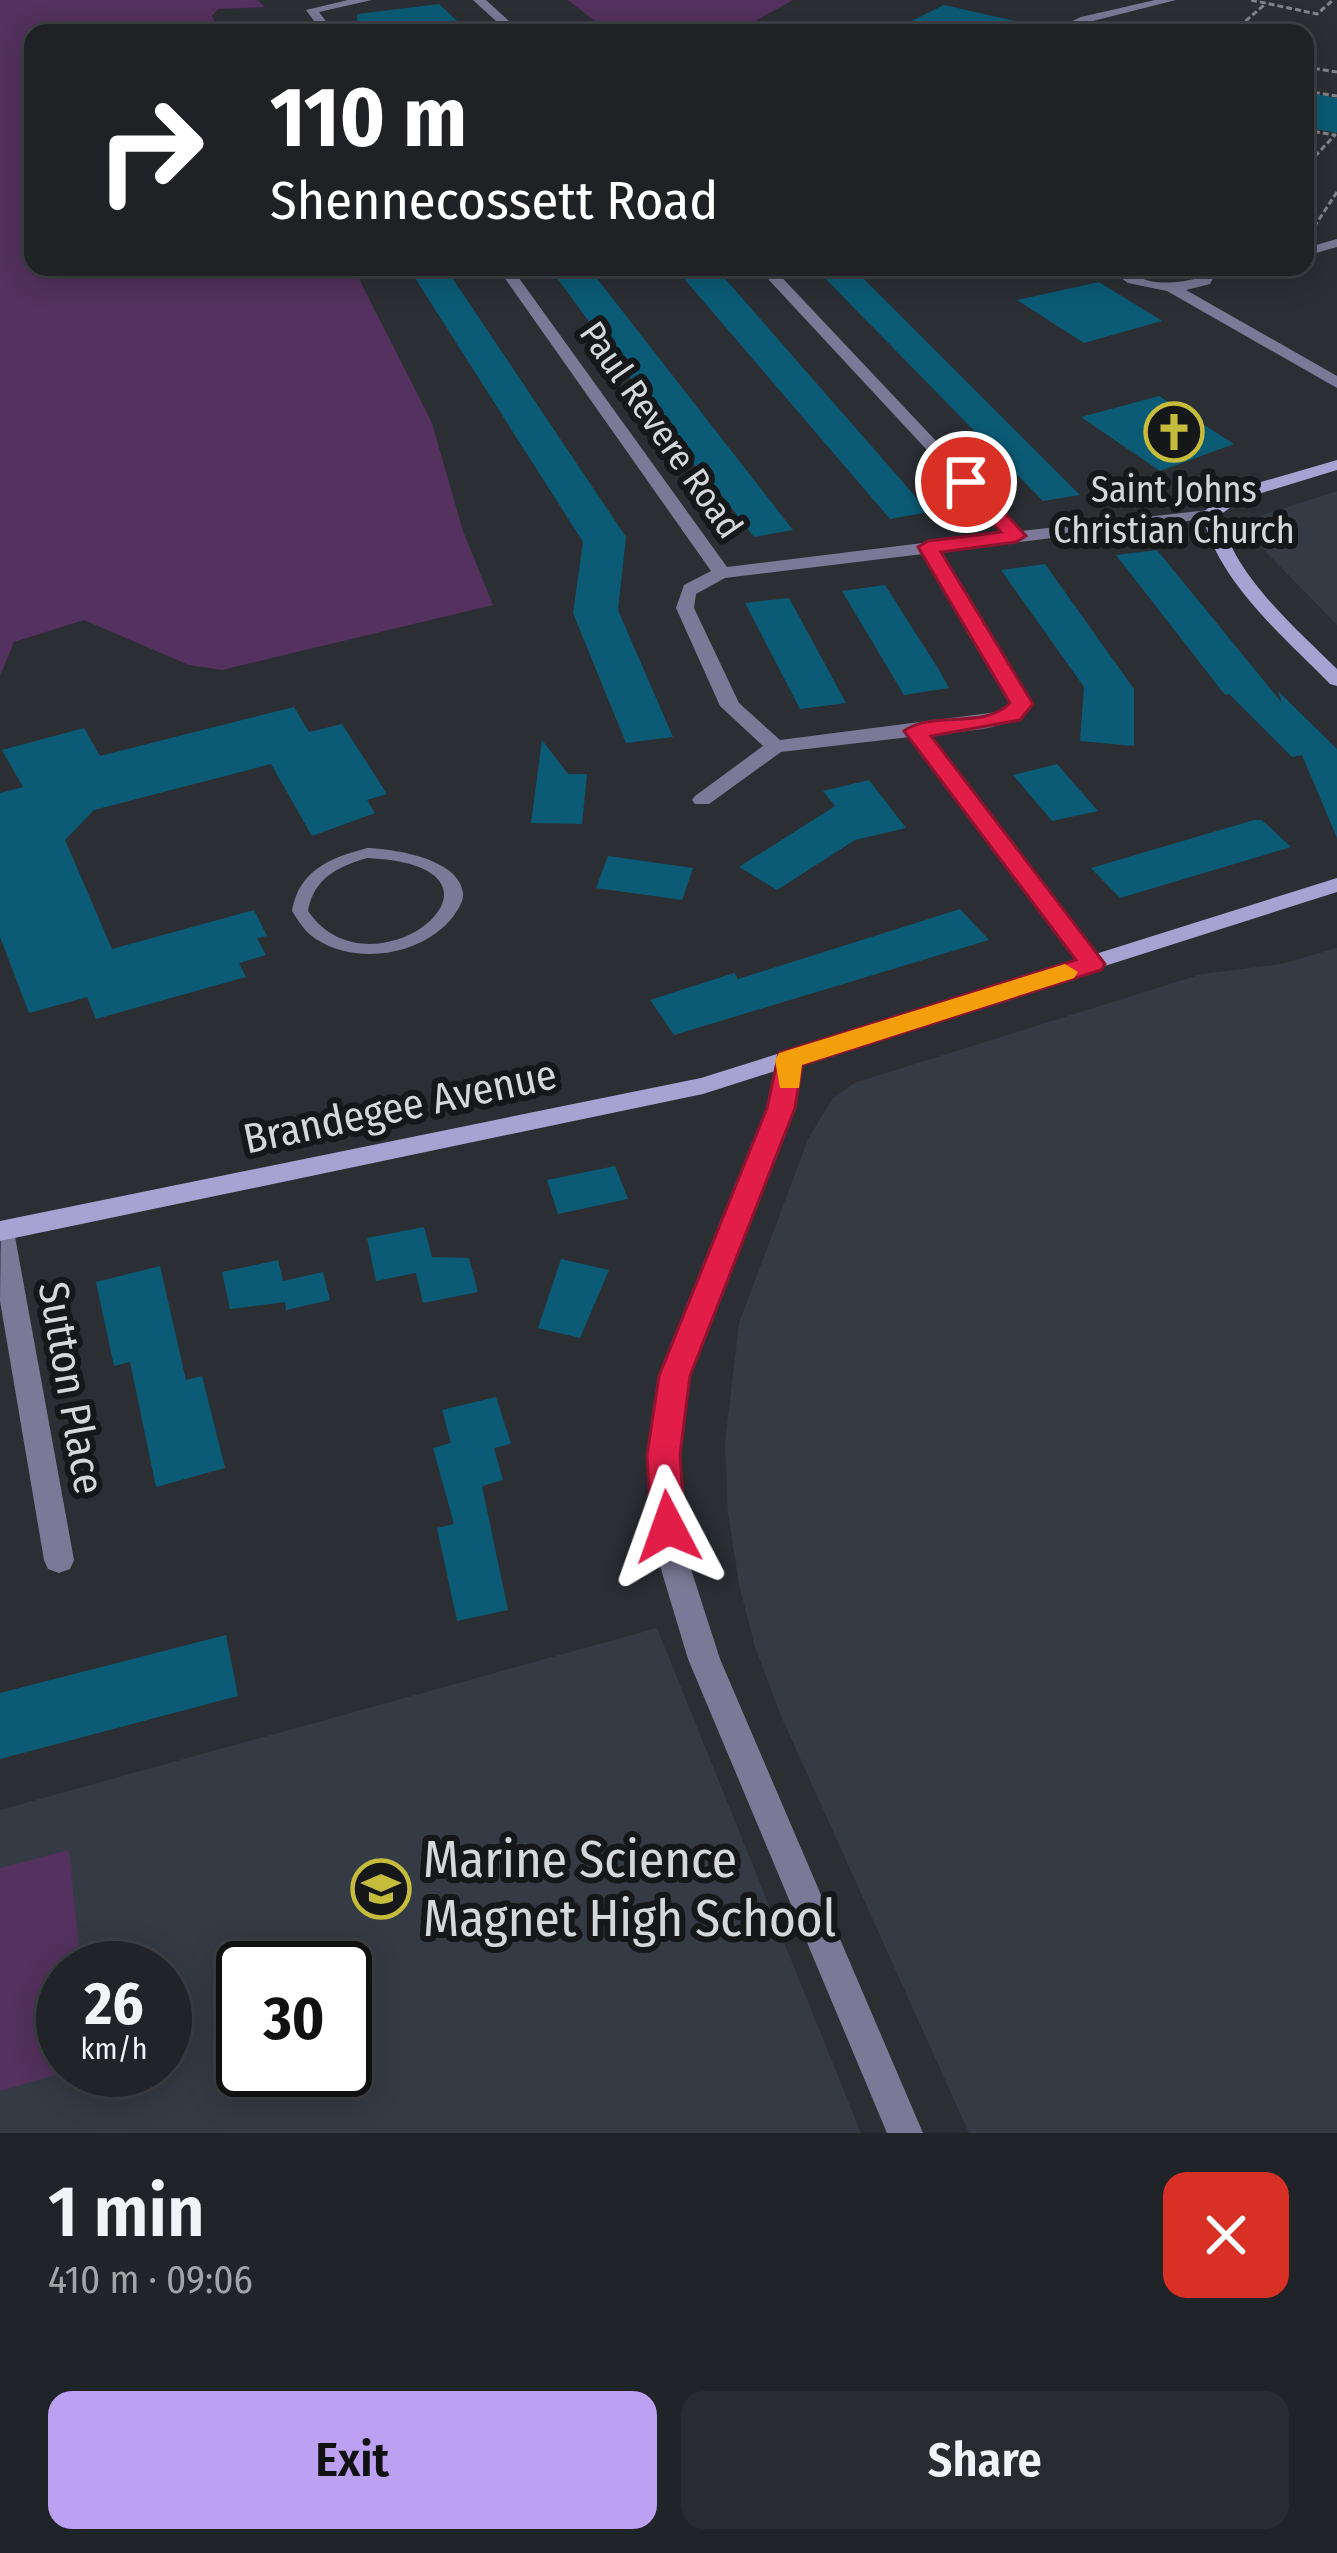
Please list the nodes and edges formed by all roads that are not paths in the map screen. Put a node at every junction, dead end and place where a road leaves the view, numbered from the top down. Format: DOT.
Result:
graph roads {
  1 [pos="366,0"];
  2 [pos="479,0"];
  3 [pos="1170,0"];
  4 [pos="322,24"];
  5 [pos="506,24"];
  6 [pos="1077,24"];
  7 [pos="510,276"];
  8 [pos="772,276"];
  9 [pos="1125,276"];
  10 [pos="1208,276"];
  11 [pos="1172,288"];
  12 [pos="1337,382"];
  13 [pos="1337,465"];
  14 [pos="1211,513"];
  15 [pos="1016,536"];
  16 [pos="928,547"];
  17 [pos="722,573"];
  18 [pos="1337,680"];
  19 [pos="916,731"];
  20 [pos="775,747"];
  21 [pos="702,800"];
  22 [pos="1337,885"];
  23 [pos="301,896"];
  24 [pos="1092,964"];
  25 [pos="801,1056"];
  26 [pos="0,1231"];
  27 [pos="59,1560"];
  28 [pos="905,2133"];
  1 -- 4 [label="street"];
  2 -- 5 [label="street"];
  3 -- 6 [label="street"];
  7 -- 17 [label="street, Paul Revere Road"];
  8 -- 15 [label="street"];
  9 -- 11 [label="street"];
  10 -- 11 [label="street"];
  11 -- 12 [label="street"];
  13 -- 14 [label="street"];
  14 -- 15 [label="street"];
  14 -- 18 [label="street"];
  15 -- 16 [label="street"];
  16 -- 17 [label="street"];
  16 -- 19 [label="street"];
  17 -- 20 [label="street"];
  19 -- 20 [label="street"];
  19 -- 24 [label="street"];
  20 -- 21 [label="street"];
  22 -- 24 [label="street, Brandegee Avenue"];
  23 -- 23 [label="lane"];
  24 -- 25 [label="street, Brandegee Avenue"];
  25 -- 26 [label="street, Brandegee Avenue"];
  25 -- 28 [label="street"];
  26 -- 27 [label="street, Sutton Place"];
}
